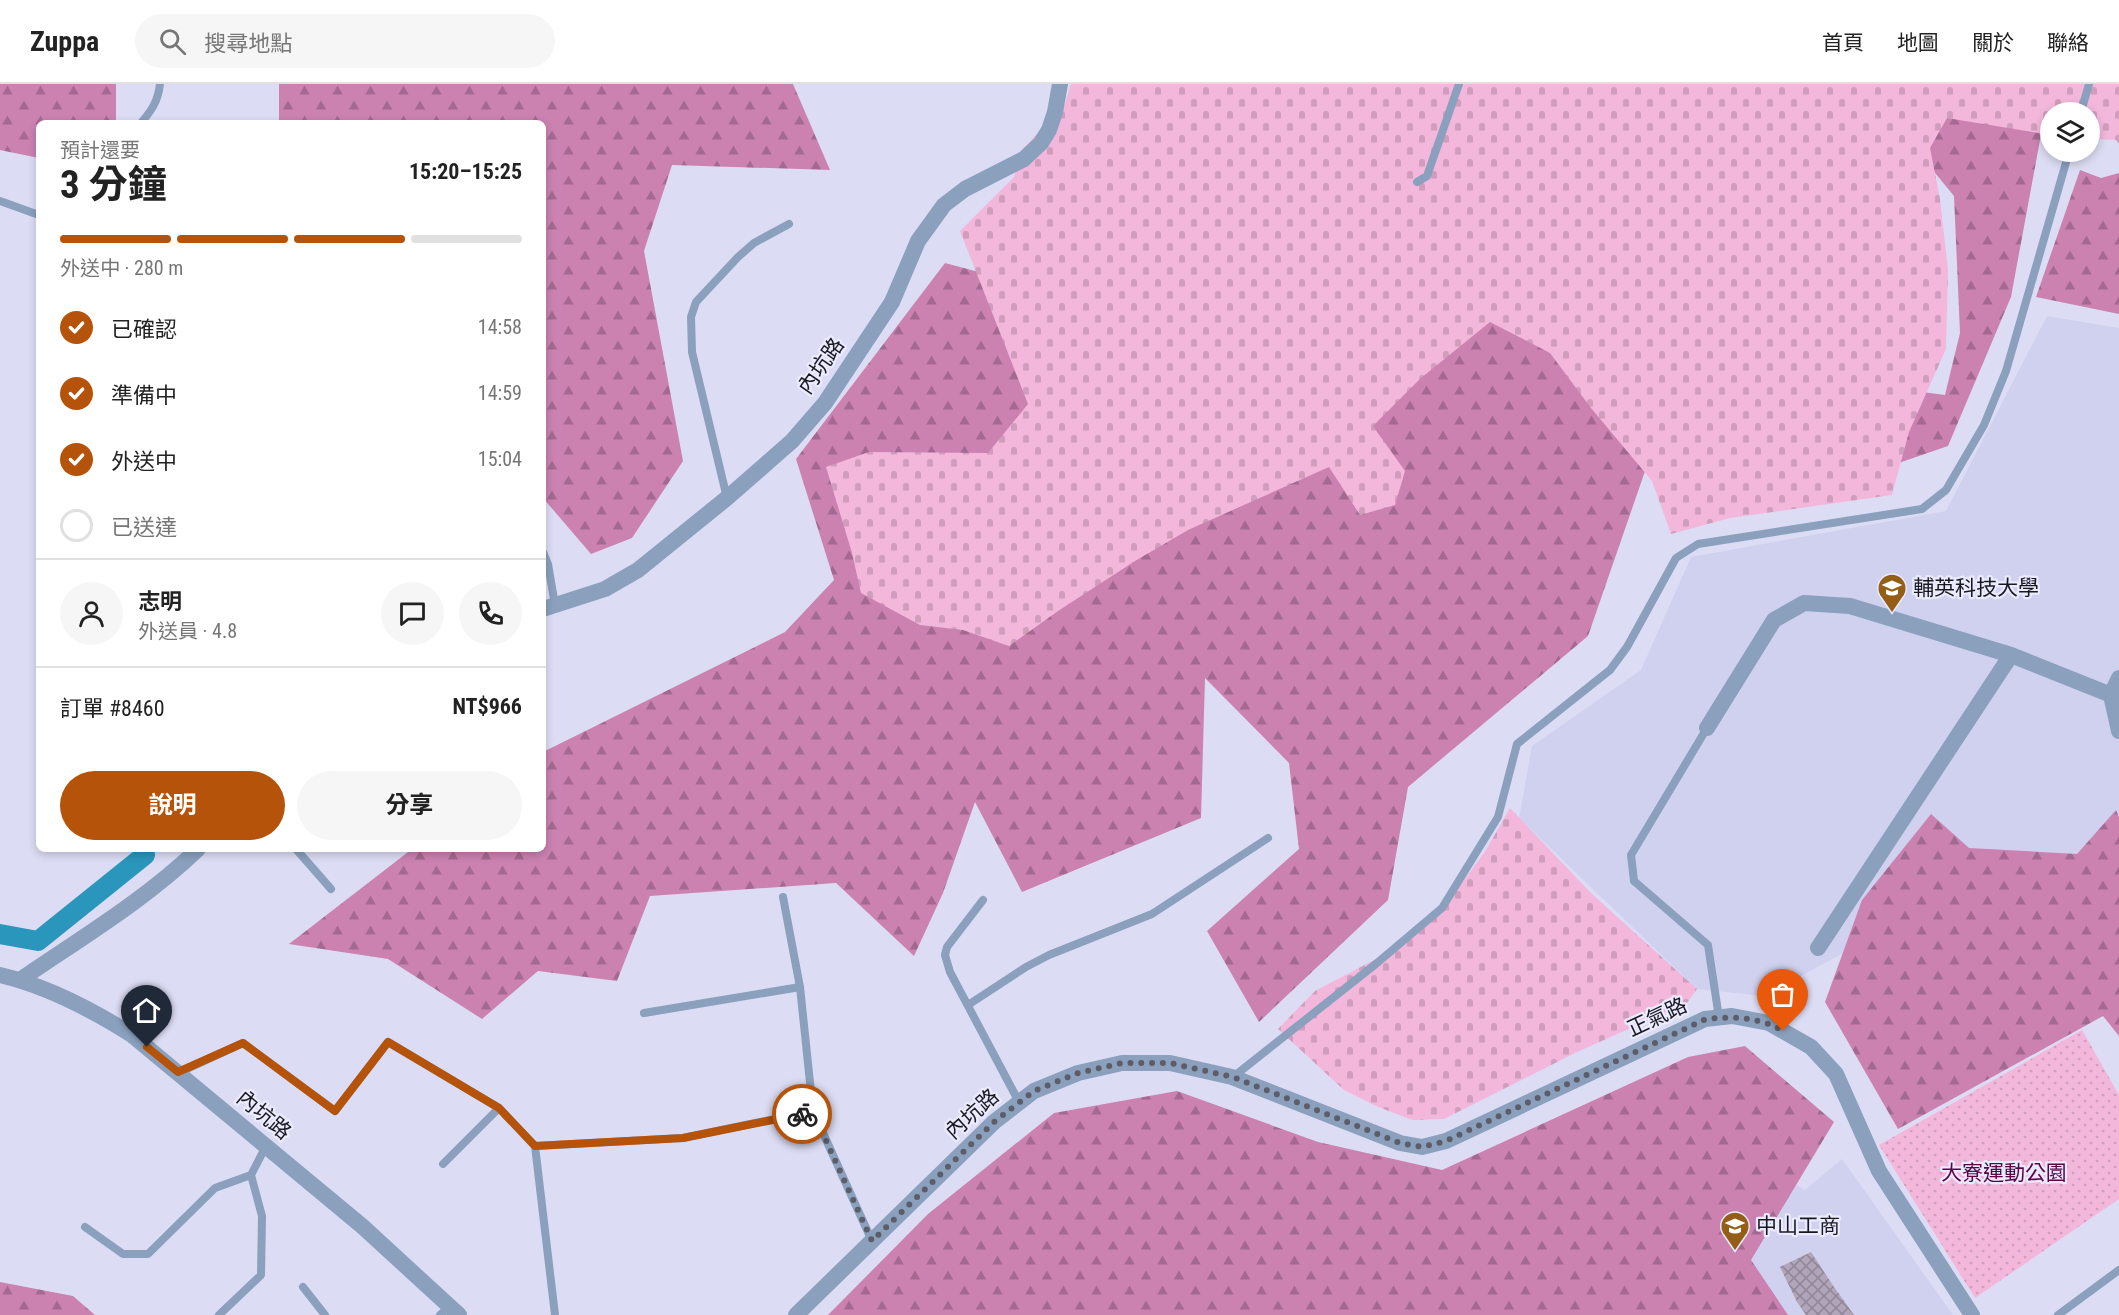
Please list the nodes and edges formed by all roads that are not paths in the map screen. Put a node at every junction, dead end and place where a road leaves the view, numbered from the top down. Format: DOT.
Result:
graph roads {
  1 [pos="160,84"];
  2 [pos="1059,84"];
  3 [pos="1459,84"];
  4 [pos="2089,84"];
  5 [pos="2084,102"];
  6 [pos="144,120"];
  7 [pos="2066,162"];
  8 [pos="1417,182"];
  9 [pos="0,201"];
  10 [pos="36,214"];
  11 [pos="789,224"];
  12 [pos="727,498"];
  13 [pos="546,559"];
  14 [pos="549,607"];
  15 [pos="2011,655"];
  16 [pos="2119,678"];
  17 [pos="2115,697"];
  18 [pos="1707,728"];
  19 [pos="2119,731"];
  20 [pos="1268,838"];
  21 [pos="195,852"];
  22 [pos="299,852"];
  23 [pos="331,889"];
  24 [pos="783,897"];
  25 [pos="983,900"];
  26 [pos="1818,948"];
  27 [pos="0,975"];
  28 [pos="20,980"];
  29 [pos="800,987"];
  30 [pos="968,1005"];
  31 [pos="644,1013"];
  32 [pos="1719,1017"];
  33 [pos="178,1072"];
  34 [pos="1233,1077"];
  35 [pos="1019,1102"];
  36 [pos="499,1108"];
  37 [pos="813,1112"];
  38 [pos="266,1146"];
  39 [pos="535,1146"];
  40 [pos="443,1164"];
  41 [pos="251,1175"];
  42 [pos="85,1227"];
  43 [pos="872,1241"];
  44 [pos="2119,1270"];
  45 [pos="303,1287"];
  46 [pos="449,1312"];
  47 [pos="219,1315"];
  48 [pos="325,1315"];
  49 [pos="555,1315"];
  50 [pos="796,1315"];
  51 [pos="1972,1315"];
  52 [pos="2058,1315"];
  1 -- 6 [label="lane"];
  2 -- 12 [label="street, 內坑路"];
  3 -- 8 [label="lane"];
  4 -- 5 [label="lane"];
  7 -- 34 [label="lane"];
  9 -- 10 [label="lane"];
  11 -- 12 [label="lane"];
  12 -- 14 [label="street, 內坑路"];
  13 -- 14 [label="lane"];
  15 -- 17 [label="street"];
  15 -- 18 [label="street"];
  15 -- 26 [label="street"];
  16 -- 17 [label="street"];
  17 -- 19 [label="street"];
  18 -- 32 [label="lane"];
  20 -- 30 [label="lane"];
  21 -- 28 [label="street"];
  22 -- 23 [label="lane"];
  24 -- 29 [label="lane"];
  25 -- 30 [label="lane"];
  27 -- 28 [label="street, 內坑路"];
  28 -- 33 [label="street, 內坑路"];
  29 -- 31 [label="lane"];
  29 -- 37 [label="lane"];
  30 -- 35 [label="lane"];
  32 -- 34 [label="street, 正氣路"];
  32 -- 51 [label="street, 正氣路"];
  33 -- 36 [label="lane"];
  33 -- 38 [label="street, 內坑路"];
  34 -- 35 [label="street, 內坑路"];
  35 -- 43 [label="street, 內坑路"];
  36 -- 39 [label="lane"];
  36 -- 40 [label="lane"];
  37 -- 39 [label="lane"];
  37 -- 43 [label="lane"];
  38 -- 41 [label="lane"];
  38 -- 46 [label="street, 內坑路"];
  39 -- 49 [label="lane"];
  41 -- 42 [label="lane"];
  41 -- 47 [label="lane"];
  43 -- 50 [label="street, 內坑路"];
  44 -- 52 [label="lane"];
  45 -- 48 [label="lane"];
}
